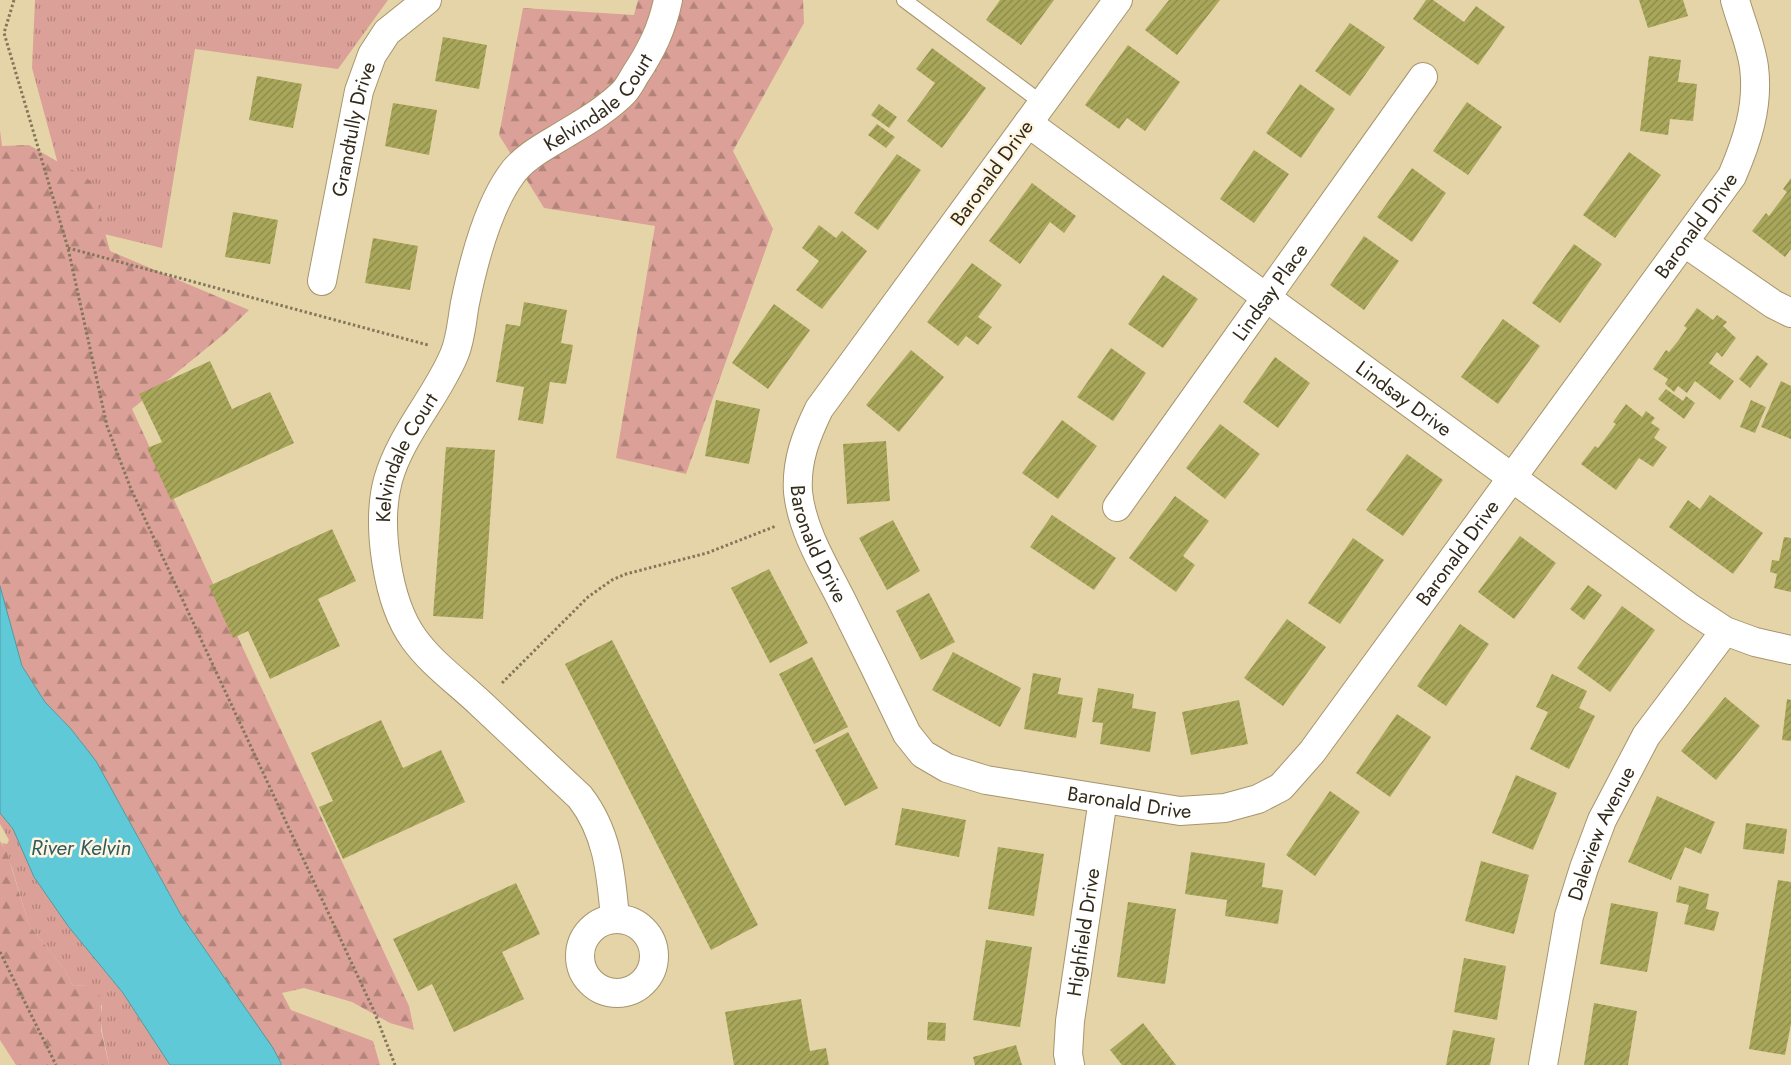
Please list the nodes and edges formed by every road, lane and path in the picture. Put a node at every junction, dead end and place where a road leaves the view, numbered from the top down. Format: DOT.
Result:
graph roads {
  1 [pos="14,0"];
  2 [pos="427,0"];
  3 [pos="668,0"];
  4 [pos="904,0"];
  5 [pos="1118,0"];
  6 [pos="1734,0"];
  7 [pos="1423,77"];
  8 [pos="1035,113"];
  9 [pos="1685,242"];
  10 [pos="68,248"];
  11 [pos="322,281"];
  12 [pos="1266,300"];
  13 [pos="1791,313"];
  14 [pos="456,352"];
  15 [pos="1513,477"];
  16 [pos="1117,506"];
  17 [pos="802,516"];
  18 [pos="1725,631"];
  19 [pos="1791,650"];
  20 [pos="481,704"];
  21 [pos="1104,800"];
  22 [pos="615,918"];
  23 [pos="0,952"];
  24 [pos="56,1065"];
  25 [pos="395,1065"];
  26 [pos="1070,1065"];
  27 [pos="1543,1065"];
  1 -- 10 [label="path"];
  2 -- 11 [label="street, Grandtully Drive"];
  3 -- 14 [label="street, Kelvindale Court"];
  4 -- 8 [label="lane"];
  5 -- 8 [label="street, Baronald Drive"];
  6 -- 9 [label="street, Baronald Drive"];
  7 -- 12 [label="street, Lindsay Place"];
  8 -- 12 [label="street, Lindsay Drive"];
  8 -- 17 [label="street, Baronald Drive"];
  9 -- 13 [label="street"];
  9 -- 15 [label="street, Baronald Drive"];
  10 -- 14 [label="path"];
  10 -- 25 [label="path"];
  12 -- 15 [label="street, Lindsay Drive"];
  12 -- 16 [label="street, Lindsay Place"];
  14 -- 20 [label="street, Kelvindale Court"];
  15 -- 18 [label="street, Lindsay Drive"];
  15 -- 21 [label="street, Baronald Drive"];
  17 -- 20 [label="path"];
  17 -- 21 [label="street, Baronald Drive"];
  18 -- 19 [label="street, Lindsay Drive"];
  18 -- 27 [label="street, Daleview Avenue"];
  20 -- 22 [label="street, Kelvindale Court"];
  21 -- 26 [label="street, Highfield Drive"];
  23 -- 24 [label="path"];
}
